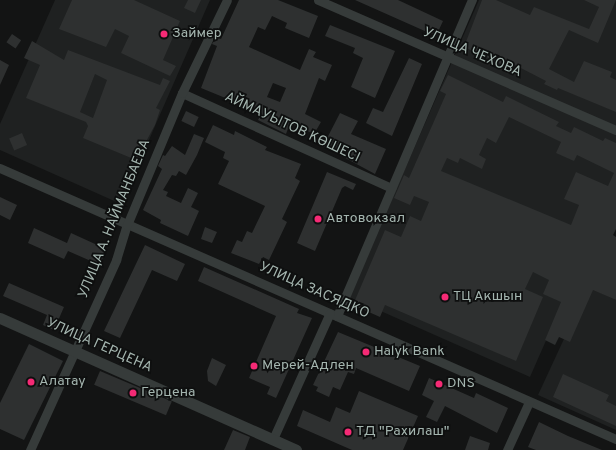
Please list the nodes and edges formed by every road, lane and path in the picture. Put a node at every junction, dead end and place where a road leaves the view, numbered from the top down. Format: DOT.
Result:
graph roads {
  1 [pos="227,0"];
  2 [pos="318,0"];
  3 [pos="472,0"];
  4 [pos="446,58"];
  5 [pos="182,93"];
  6 [pos="616,130"];
  7 [pos="0,168"];
  8 [pos="391,188"];
  9 [pos="127,225"];
  10 [pos="333,314"];
  11 [pos="0,318"];
  12 [pos="75,352"];
  13 [pos="529,402"];
  14 [pos="273,439"];
  15 [pos="616,439"];
  16 [pos="30,450"];
  17 [pos="269,450"];
  18 [pos="296,450"];
  19 [pos="507,450"];
  1 -- 5 [label="street, УЛИЦА А. НАЙМАНБАЕВА"];
  2 -- 4 [label="street, УЛИЦА ЧЕХОВА"];
  3 -- 4 [label="street"];
  4 -- 6 [label="street, УЛИЦА ЧЕХОВА"];
  4 -- 8 [label="street"];
  5 -- 8 [label="street, АЙМАУЫТОВ КӨШЕСІ"];
  5 -- 9 [label="street, УЛИЦА А. НАЙМАНБАЕВА"];
  7 -- 9 [label="street, УЛИЦА ЗАСЯДКО"];
  8 -- 10 [label="street"];
  9 -- 10 [label="street, УЛИЦА ЗАСЯДКО"];
  9 -- 12 [label="street, УЛИЦА А. НАЙМАНБАЕВА"];
  10 -- 13 [label="street, УЛИЦА ЗАСЯДКО"];
  10 -- 14 [label="street"];
  11 -- 12 [label="street, УЛИЦА ГЕРЦЕНА"];
  12 -- 14 [label="street, УЛИЦА ГЕРЦЕНА"];
  12 -- 16 [label="street, УЛИЦА А. НАЙМАНБАЕВА"];
  13 -- 15 [label="street, УЛИЦА ЗАСЯДКО"];
  13 -- 19 [label="street"];
  14 -- 17 [label="street"];
  14 -- 18 [label="street, УЛИЦА ГЕРЦЕНА"];
}
